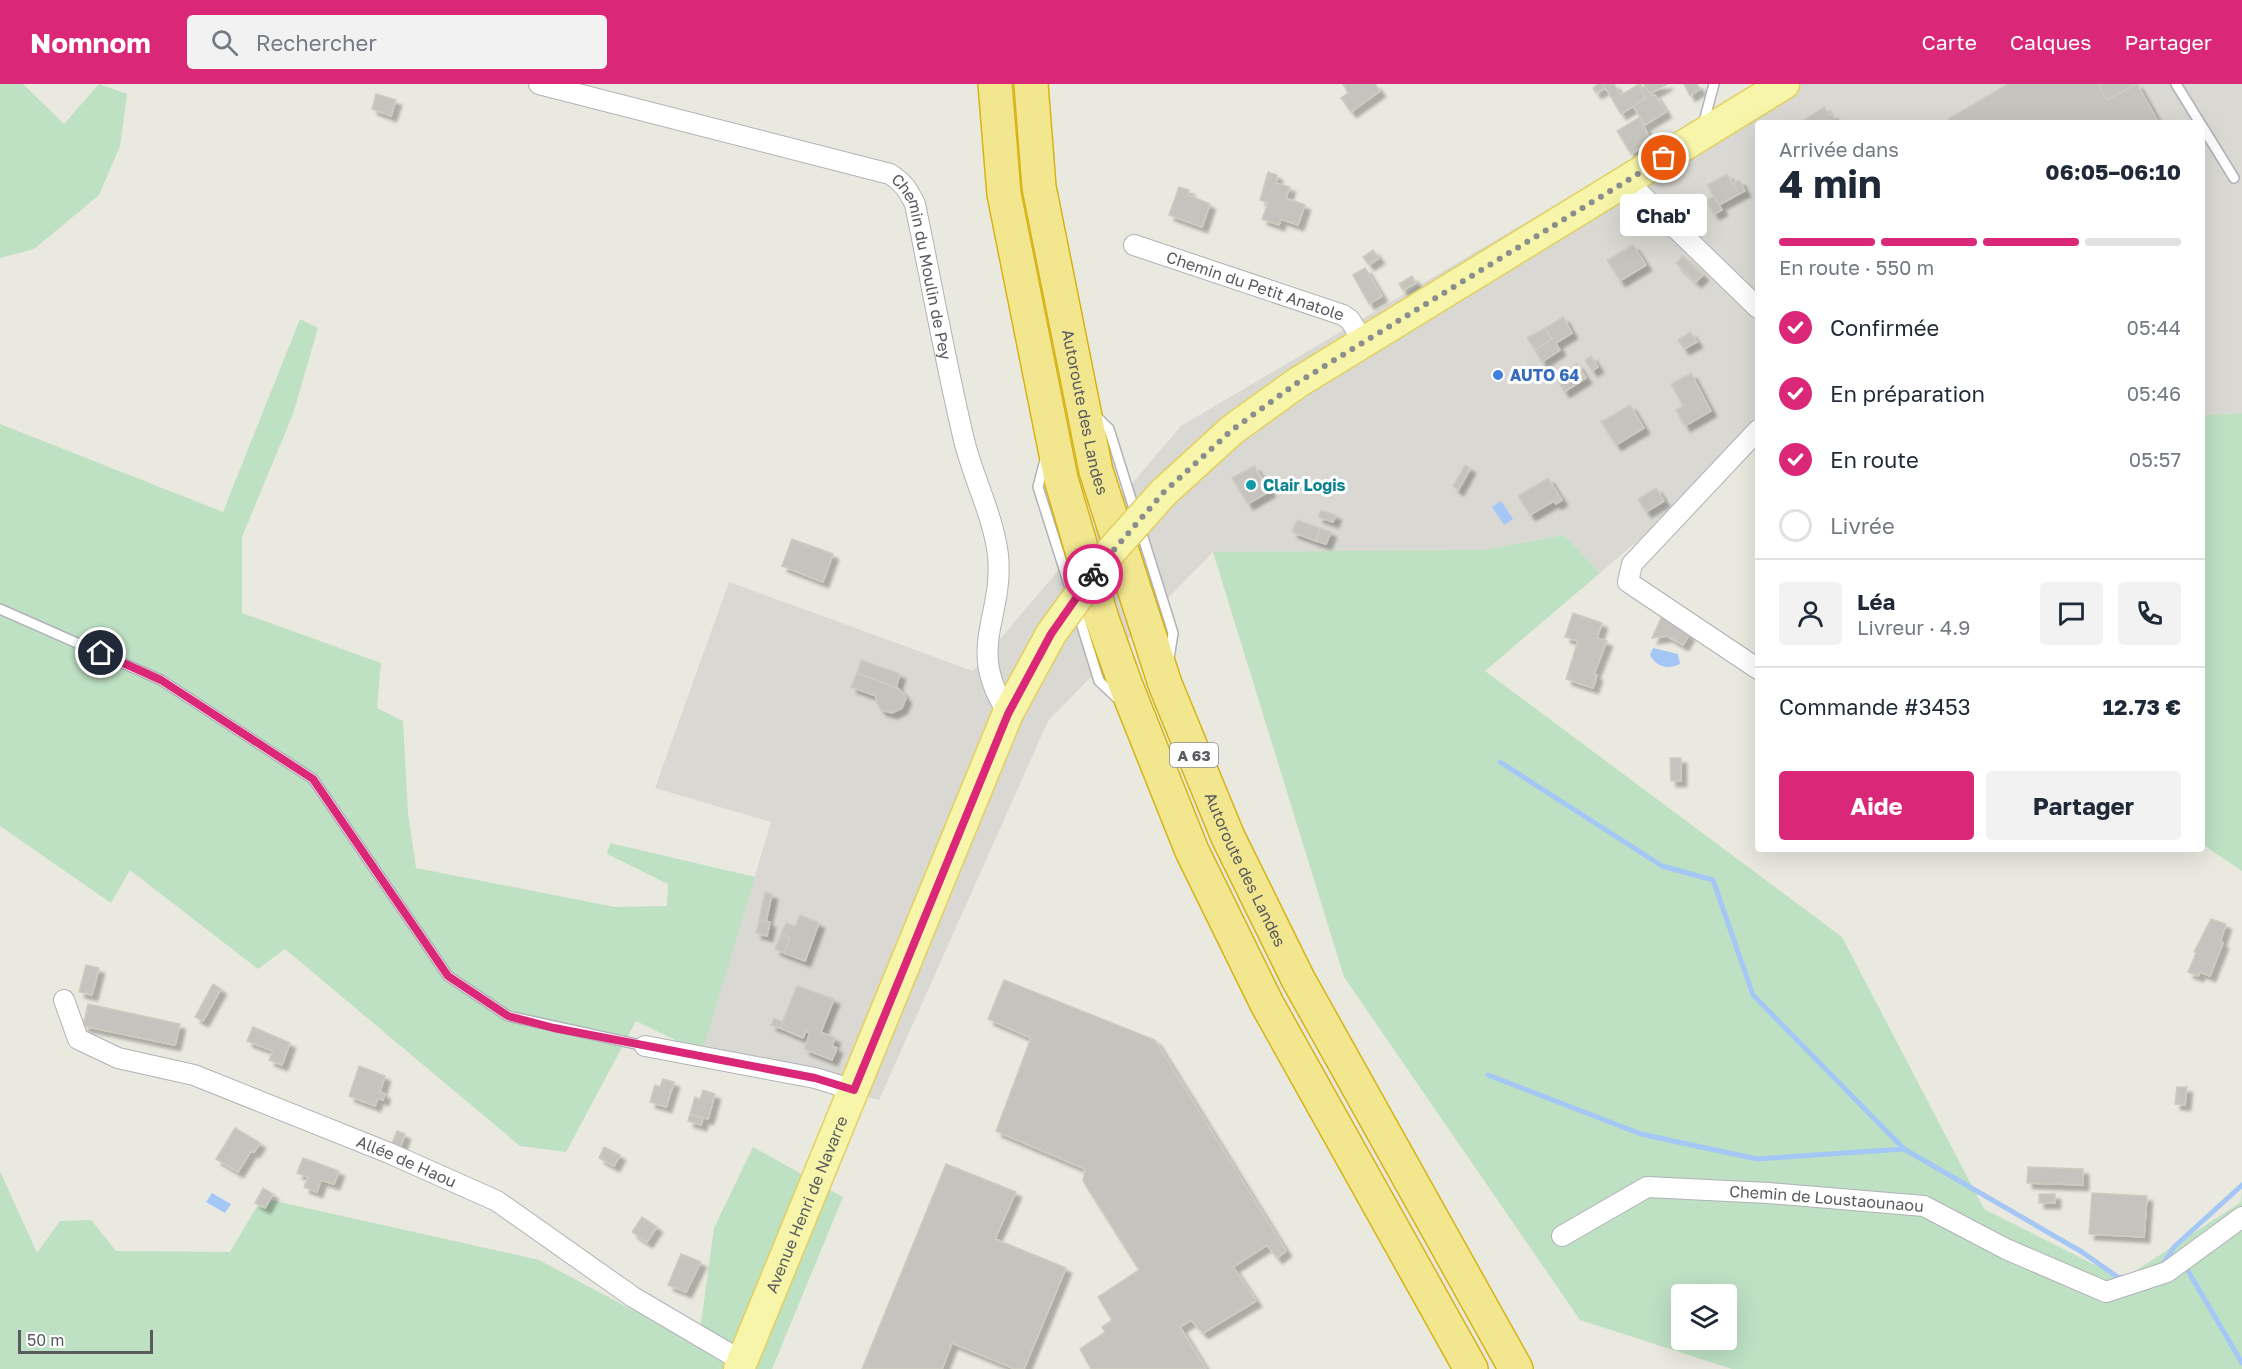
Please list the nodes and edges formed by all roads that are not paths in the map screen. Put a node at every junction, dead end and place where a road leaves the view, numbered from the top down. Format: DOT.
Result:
graph roads {
  1 [pos="539,84"];
  2 [pos="995,84"];
  3 [pos="1031,84"];
  4 [pos="1714,84"];
  5 [pos="1784,84"];
  6 [pos="2176,84"];
  7 [pos="2198,120"];
  8 [pos="2205,131"];
  9 [pos="1701,135"];
  10 [pos="2234,178"];
  11 [pos="1627,181"];
  12 [pos="1134,245"];
  13 [pos="1755,305"];
  14 [pos="1363,341"];
  15 [pos="1755,433"];
  16 [pos="0,609"];
  17 [pos="1755,667"];
  18 [pos="1008,714"];
  19 [pos="64,1000"];
  20 [pos="645,1046"];
  21 [pos="854,1090"];
  22 [pos="2242,1217"];
  23 [pos="1562,1236"];
  24 [pos="740,1365"];
  25 [pos="1471,1369"];
  26 [pos="1516,1369"];
  1 -- 18 [label="street, Chemin du Moulin de Pey"];
  2 -- 25 [label="highway, A 63"];
  3 -- 26 [label="highway, Autoroute des Landes / A 63"];
  4 -- 9 [label="lane"];
  5 -- 9 [label="main road, Avenue Henri de Navarre"];
  6 -- 7 [label="lane"];
  8 -- 10 [label="lane"];
  9 -- 11 [label="main road, Avenue Henri de Navarre"];
  11 -- 13 [label="street"];
  11 -- 14 [label="main road, Avenue Henri de Navarre"];
  12 -- 14 [label="street, Chemin du Petit Anatole"];
  14 -- 18 [label="main road, Avenue Henri de Navarre, bridge"];
  15 -- 17 [label="street"];
  16 -- 20 [label="lane"];
  18 -- 21 [label="main road, Avenue Henri de Navarre"];
  19 -- 24 [label="street, Allée de Haou"];
  20 -- 21 [label="street"];
  21 -- 24 [label="main road, Avenue Henri de Navarre"];
  22 -- 23 [label="street, Chemin de Loustaounaou"];
}
